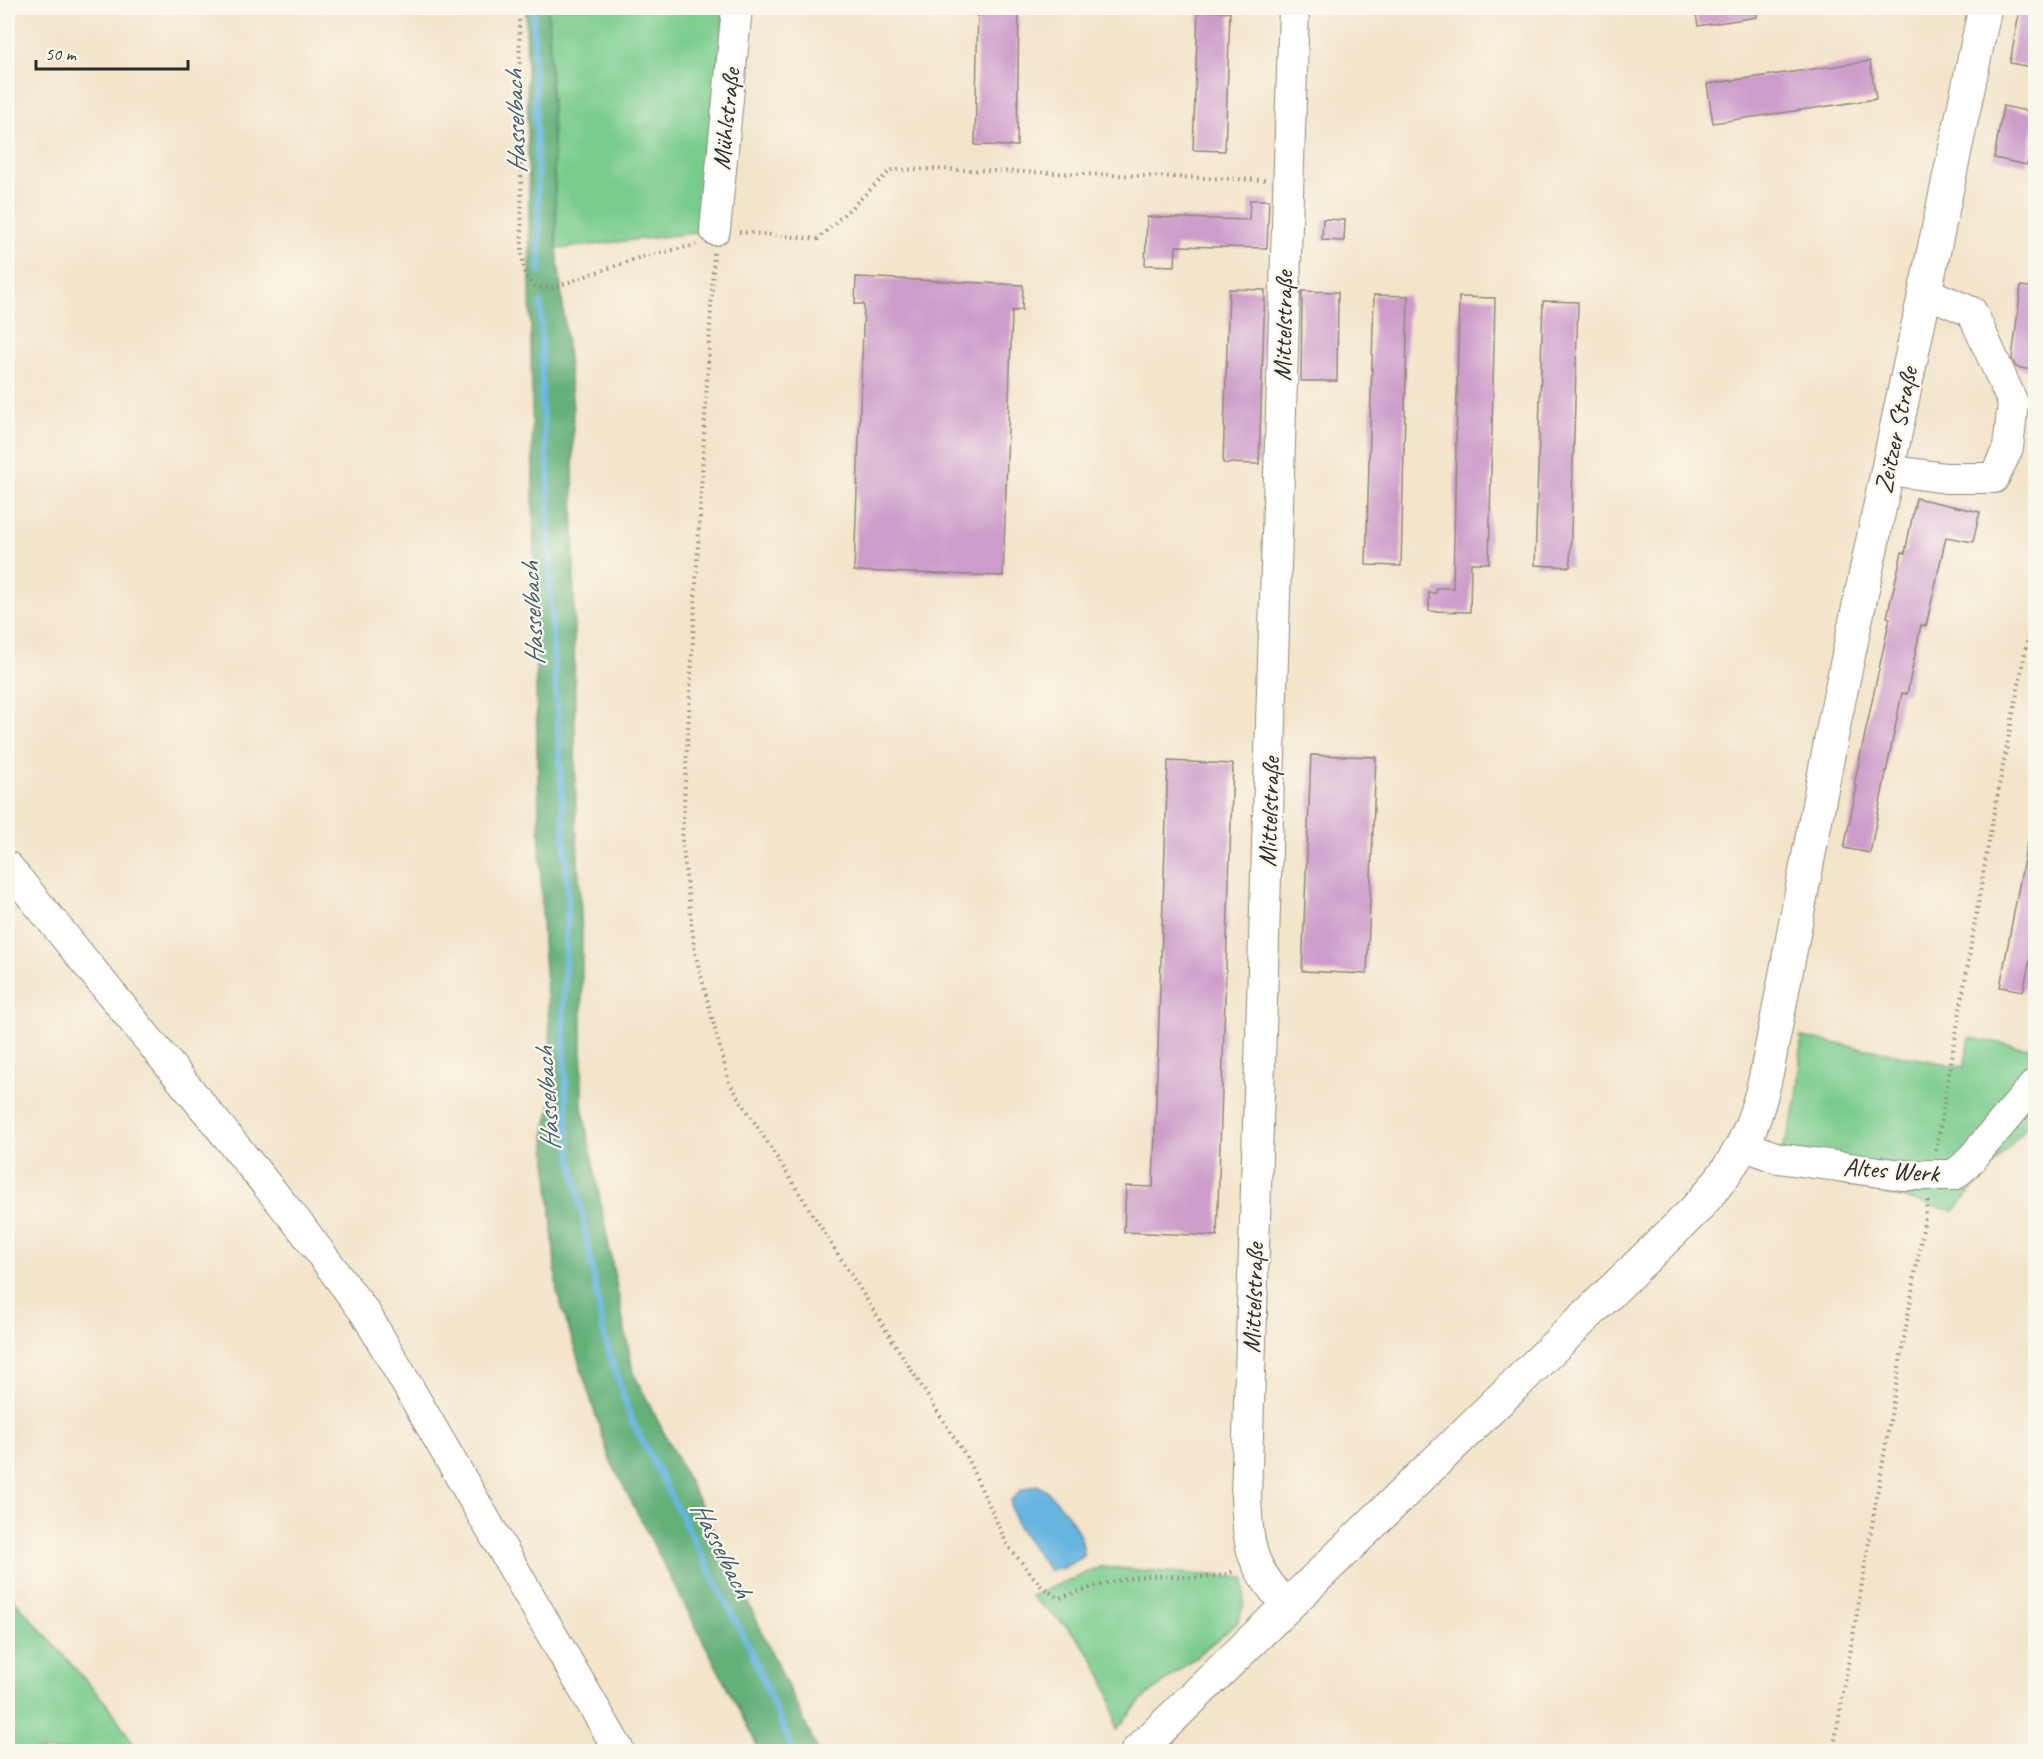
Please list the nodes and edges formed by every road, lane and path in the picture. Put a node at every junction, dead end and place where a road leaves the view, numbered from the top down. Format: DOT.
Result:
graph roads {
  1 [pos="519,8"];
  2 [pos="737,8"];
  3 [pos="1294,8"];
  4 [pos="1985,8"];
  5 [pos="1286,181"];
  6 [pos="715,236"];
  7 [pos="1924,292"];
  8 [pos="1888,470"];
  9 [pos="2036,596"];
  10 [pos="8,867"];
  11 [pos="2036,1083"];
  12 [pos="1744,1145"];
  13 [pos="1932,1176"];
  14 [pos="1252,1557"];
  15 [pos="1286,1605"];
  16 [pos="620,1752"];
  17 [pos="1137,1752"];
  18 [pos="1833,1752"];
  1 -- 6 [label="path"];
  2 -- 6 [label="street, Mühlstraße"];
  3 -- 5 [label="street, Mittelstraße"];
  4 -- 7 [label="main road, Zeitzer Straße"];
  5 -- 6 [label="path"];
  5 -- 14 [label="street, Mittelstraße"];
  6 -- 14 [label="path"];
  7 -- 8 [label="main road, Zeitzer Straße"];
  7 -- 8 [label="street"];
  8 -- 12 [label="main road, Zeitzer Straße"];
  9 -- 13 [label="path"];
  10 -- 16 [label="street"];
  11 -- 13 [label="street, Altes Werk"];
  12 -- 13 [label="street, Altes Werk"];
  12 -- 15 [label="main road, Zeitzer Straße"];
  13 -- 18 [label="path"];
  14 -- 15 [label="street, Mittelstraße"];
  15 -- 17 [label="main road, Zeitzer Straße"];
}
